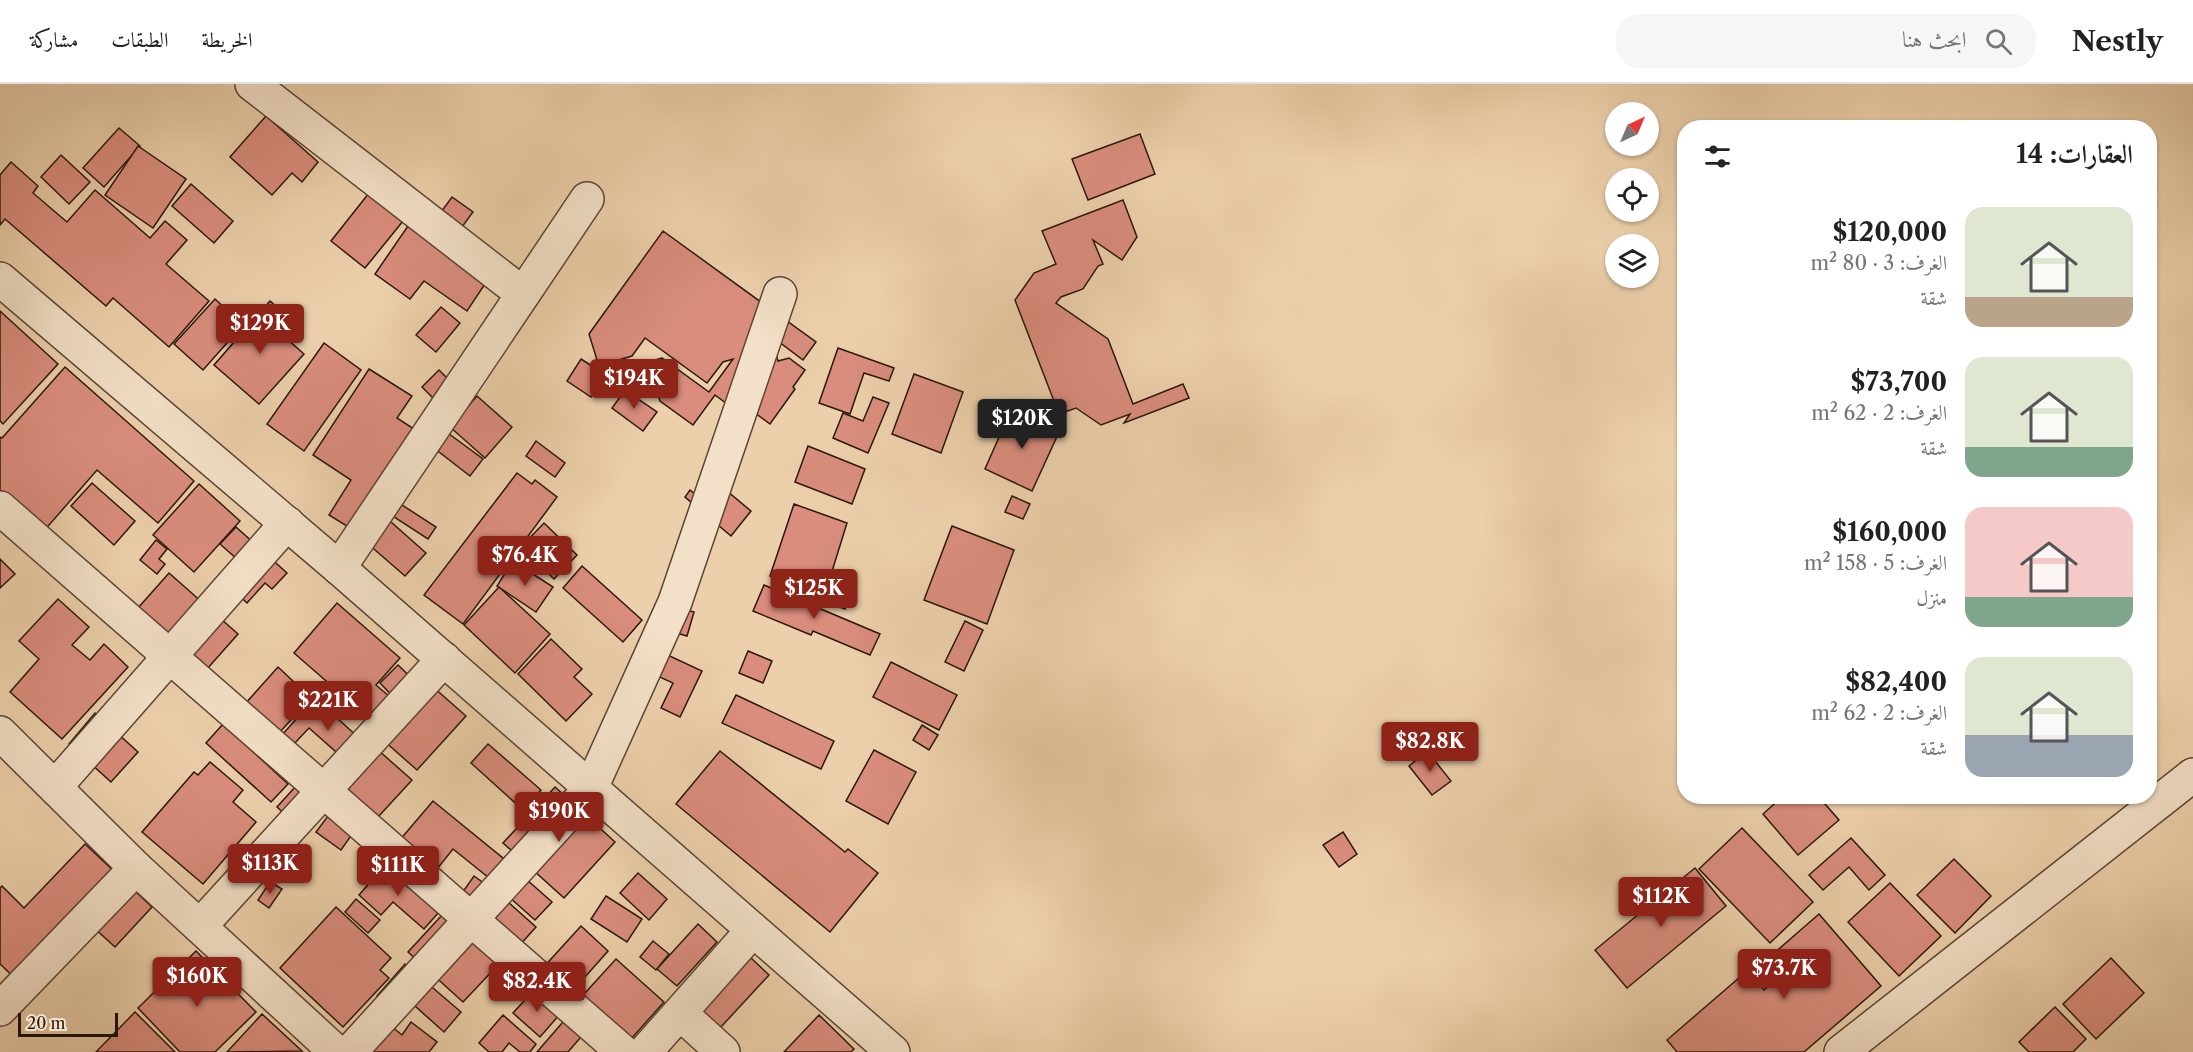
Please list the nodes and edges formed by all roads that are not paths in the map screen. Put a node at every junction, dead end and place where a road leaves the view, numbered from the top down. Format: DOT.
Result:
graph roads {
  1 [pos="252,84"];
  2 [pos="587,199"];
  3 [pos="0,279"];
  4 [pos="523,294"];
  5 [pos="780,294"];
  6 [pos="0,508"];
  7 [pos="286,523"];
  8 [pos="339,568"];
  9 [pos="170,656"];
  10 [pos="444,659"];
  11 [pos="0,733"];
  12 [pos="2193,775"];
  13 [pos="55,787"];
  14 [pos="591,788"];
  15 [pos="323,790"];
  16 [pos="2157,803"];
  17 [pos="2156,804"];
  18 [pos="136,868"];
  19 [pos="471,919"];
  20 [pos="200,926"];
  21 [pos="753,930"];
  22 [pos="0,1009"];
  23 [pos="680,1013"];
  24 [pos="336,1052"];
  25 [pos="350,1052"];
  26 [pos="623,1052"];
  27 [pos="645,1052"];
  28 [pos="723,1052"];
  29 [pos="893,1052"];
  30 [pos="1841,1052"];
  1 -- 4 [label="street"];
  2 -- 4 [label="street"];
  3 -- 7 [label="street"];
  4 -- 8 [label="street"];
  5 -- 14 [label="street"];
  6 -- 9 [label="street"];
  7 -- 8 [label="street"];
  7 -- 9 [label="street"];
  8 -- 10 [label="street"];
  9 -- 13 [label="street"];
  9 -- 15 [label="street"];
  10 -- 14 [label="street"];
  10 -- 15 [label="street"];
  11 -- 13 [label="street"];
  12 -- 16 [label="street"];
  13 -- 18 [label="street"];
  14 -- 19 [label="street"];
  14 -- 21 [label="street"];
  15 -- 19 [label="street"];
  15 -- 20 [label="street"];
  17 -- 30 [label="street"];
  18 -- 20 [label="street"];
  18 -- 22 [label="street"];
  19 -- 25 [label="street"];
  19 -- 26 [label="street"];
  20 -- 24 [label="street"];
  21 -- 23 [label="street"];
  21 -- 29 [label="street"];
  23 -- 27 [label="street"];
  23 -- 28 [label="street"];
}
